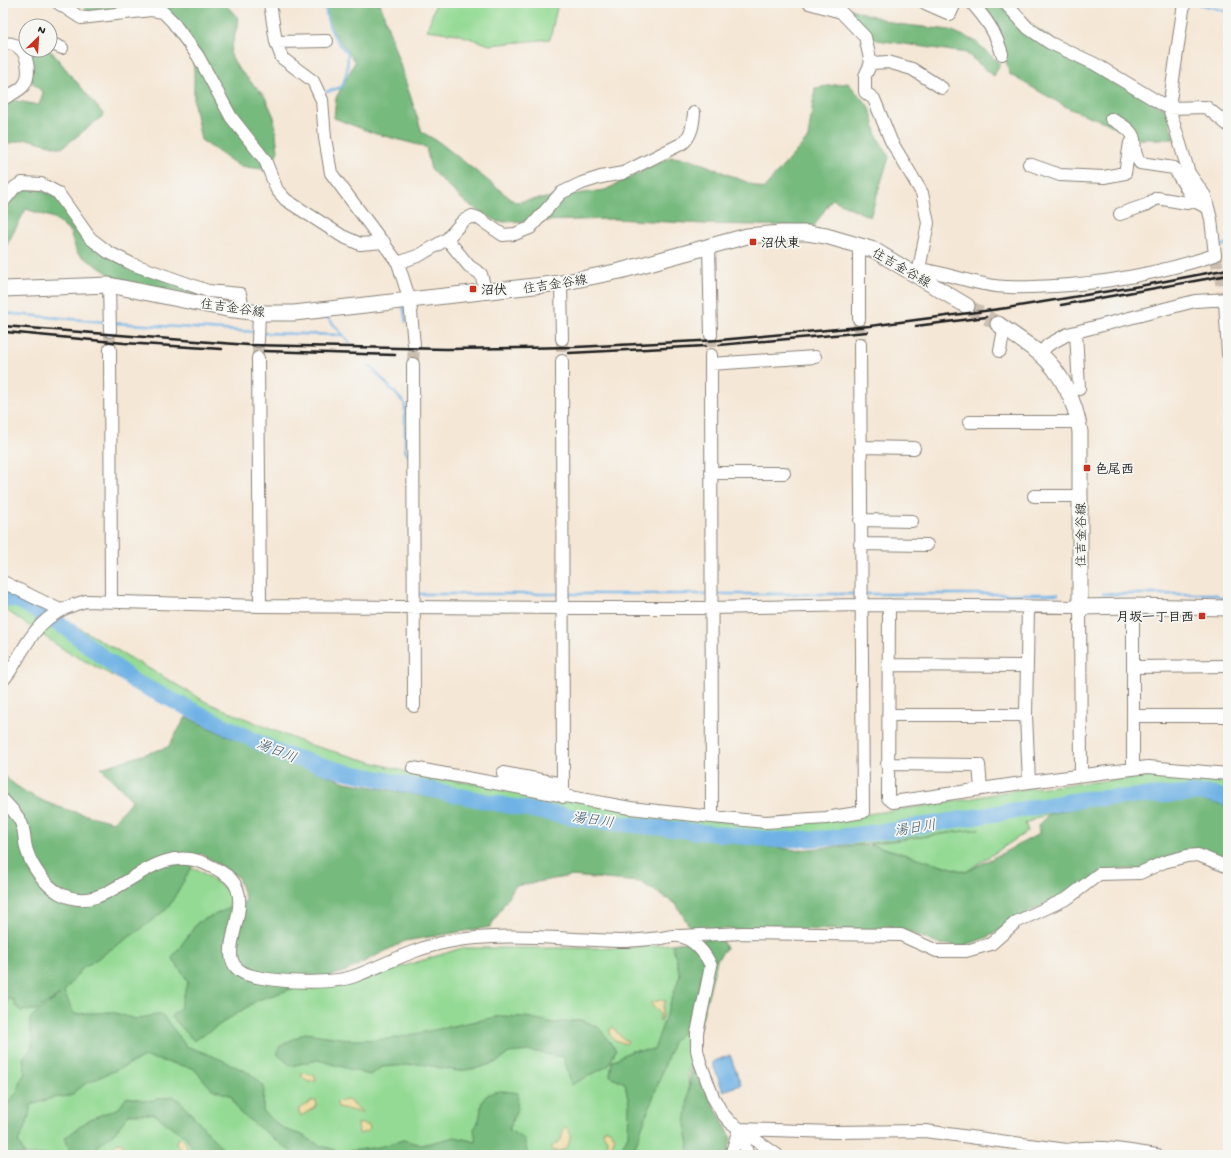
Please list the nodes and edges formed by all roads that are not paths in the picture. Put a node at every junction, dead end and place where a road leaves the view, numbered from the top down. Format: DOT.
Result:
graph roads {
  1 [pos="58,3"];
  2 [pos="270,3"];
  3 [pos="809,3"];
  4 [pos="925,3"];
  5 [pos="955,3"];
  6 [pos="972,3"];
  7 [pos="1005,3"];
  8 [pos="1184,4"];
  9 [pos="326,41"];
  10 [pos="276,42"];
  11 [pos="3,44"];
  12 [pos="18,44"];
  13 [pos="58,46"];
  14 [pos="62,48"];
  15 [pos="1002,54"];
  16 [pos="26,58"];
  17 [pos="871,63"];
  18 [pos="942,88"];
  19 [pos="3,99"];
  20 [pos="1169,108"];
  21 [pos="694,113"];
  22 [pos="1111,118"];
  23 [pos="1228,125"];
  24 [pos="1131,135"];
  25 [pos="1029,164"];
  26 [pos="1194,201"];
  27 [pos="3,202"];
  28 [pos="1208,208"];
  29 [pos="1120,214"];
  30 [pos="447,239"];
  31 [pos="384,242"];
  32 [pos="709,245"];
  33 [pos="859,245"];
  34 [pos="398,263"];
  35 [pos="917,271"];
  36 [pos="561,283"];
  37 [pos="109,285"];
  38 [pos="3,289"];
  39 [pos="486,293"];
  40 [pos="1226,299"];
  41 [pos="410,301"];
  42 [pos="967,306"];
  43 [pos="251,312"];
  44 [pos="859,319"];
  45 [pos="1001,327"];
  46 [pos="110,331"];
  47 [pos="1076,332"];
  48 [pos="258,335"];
  49 [pos="711,335"];
  50 [pos="562,339"];
  51 [pos="860,344"];
  52 [pos="414,345"];
  53 [pos="110,349"];
  54 [pos="1000,351"];
  55 [pos="1040,354"];
  56 [pos="1228,354"];
  57 [pos="815,357"];
  58 [pos="258,358"];
  59 [pos="562,361"];
  60 [pos="413,364"];
  61 [pos="1079,389"];
  62 [pos="970,422"];
  63 [pos="1078,422"];
  64 [pos="860,447"];
  65 [pos="914,448"];
  66 [pos="711,473"];
  67 [pos="784,474"];
  68 [pos="1034,496"];
  69 [pos="1080,496"];
  70 [pos="860,520"];
  71 [pos="912,521"];
  72 [pos="860,544"];
  73 [pos="927,545"];
  74 [pos="3,582"];
  75 [pos="860,598"];
  76 [pos="564,599"];
  77 [pos="712,600"];
  78 [pos="111,601"];
  79 [pos="889,605"];
  80 [pos="260,606"];
  81 [pos="414,606"];
  82 [pos="1133,606"];
  83 [pos="1028,607"];
  84 [pos="1080,607"];
  85 [pos="1228,608"];
  86 [pos="59,611"];
  87 [pos="888,665"];
  88 [pos="1027,666"];
  89 [pos="1228,666"];
  90 [pos="1134,667"];
  91 [pos="3,680"];
  92 [pos="414,706"];
  93 [pos="889,715"];
  94 [pos="1026,715"];
  95 [pos="1134,716"];
  96 [pos="1228,716"];
  97 [pos="887,764"];
  98 [pos="413,768"];
  99 [pos="1133,768"];
  100 [pos="503,774"];
  101 [pos="1081,774"];
  102 [pos="1228,774"];
  103 [pos="1029,782"];
  104 [pos="563,784"];
  105 [pos="981,789"];
  106 [pos="563,797"];
  107 [pos="3,800"];
  108 [pos="712,817"];
  109 [pos="1228,867"];
  110 [pos="680,936"];
  111 [pos="739,1129"];
  112 [pos="731,1155"];
  113 [pos="748,1155"];
  114 [pos="777,1155"];
  115 [pos="1157,1155"];
  1 -- 31 [label="street"];
  2 -- 10 [label="street"];
  3 -- 17 [label="street"];
  4 -- 5 [label="street"];
  6 -- 15 [label="street"];
  7 -- 20 [label="street"];
  8 -- 20 [label="street"];
  9 -- 10 [label="street"];
  10 -- 31 [label="street"];
  11 -- 12 [label="street"];
  13 -- 14 [label="street"];
  16 -- 19 [label="street"];
  17 -- 18 [label="street"];
  17 -- 35 [label="street"];
  20 -- 23 [label="street"];
  20 -- 28 [label="street"];
  21 -- 30 [label="street"];
  22 -- 24 [label="street"];
  24 -- 25 [label="street"];
  24 -- 26 [label="street"];
  26 -- 28 [label="street"];
  26 -- 29 [label="street"];
  27 -- 43 [label="street"];
  28 -- 35 [label="street"];
  30 -- 34 [label="street"];
  30 -- 39 [label="street"];
  31 -- 34 [label="street"];
  32 -- 33 [label="main road, 住吉金谷線"];
  32 -- 36 [label="main road, 住吉金谷線"];
  32 -- 49 [label="street"];
  33 -- 35 [label="main road, 住吉金谷線"];
  33 -- 44 [label="street"];
  34 -- 41 [label="street"];
  35 -- 42 [label="main road, 住吉金谷線"];
  36 -- 39 [label="main road, 住吉金谷線"];
  36 -- 50 [label="street"];
  37 -- 38 [label="main road, 住吉金谷線"];
  37 -- 43 [label="main road, 住吉金谷線"];
  37 -- 46 [label="street"];
  39 -- 41 [label="main road, 住吉金谷線"];
  40 -- 47 [label="street"];
  40 -- 56 [label="street"];
  41 -- 43 [label="main road, 住吉金谷線"];
  41 -- 52 [label="street"];
  43 -- 48 [label="street"];
  45 -- 54 [label="street"];
  45 -- 55 [label="main road, 住吉金谷線"];
  47 -- 55 [label="street"];
  47 -- 61 [label="street"];
  51 -- 64 [label="street"];
  53 -- 78 [label="street"];
  55 -- 63 [label="main road, 住吉金谷線"];
  57 -- 66 [label="street"];
  58 -- 80 [label="street"];
  59 -- 76 [label="street"];
  60 -- 81 [label="street"];
  62 -- 63 [label="street"];
  63 -- 69 [label="main road, 住吉金谷線"];
  64 -- 65 [label="street"];
  64 -- 70 [label="street"];
  66 -- 67 [label="street"];
  66 -- 77 [label="street"];
  68 -- 69 [label="street"];
  69 -- 84 [label="main road, 住吉金谷線"];
  70 -- 71 [label="street"];
  70 -- 72 [label="street"];
  72 -- 73 [label="street"];
  72 -- 75 [label="street"];
  74 -- 86 [label="street"];
  75 -- 77 [label="street"];
  75 -- 79 [label="street"];
  75 -- 108 [label="street"];
  76 -- 77 [label="street"];
  76 -- 81 [label="street"];
  76 -- 104 [label="street"];
  77 -- 108 [label="street"];
  78 -- 80 [label="street"];
  78 -- 86 [label="street"];
  79 -- 83 [label="street"];
  79 -- 87 [label="street"];
  80 -- 81 [label="street"];
  81 -- 92 [label="street"];
  82 -- 84 [label="main road"];
  82 -- 85 [label="main road"];
  82 -- 90 [label="street"];
  83 -- 84 [label="street"];
  83 -- 88 [label="street"];
  84 -- 101 [label="street"];
  86 -- 91 [label="street"];
  87 -- 88 [label="street"];
  87 -- 93 [label="street"];
  88 -- 94 [label="street"];
  89 -- 90 [label="street"];
  90 -- 95 [label="street"];
  93 -- 94 [label="street"];
  93 -- 97 [label="street"];
  94 -- 103 [label="street"];
  95 -- 96 [label="street"];
  95 -- 99 [label="street"];
  97 -- 105 [label="street"];
  97 -- 105 [label="street"];
  98 -- 106 [label="street"];
  99 -- 101 [label="street"];
  99 -- 102 [label="street"];
  100 -- 104 [label="street"];
  101 -- 103 [label="street"];
  103 -- 105 [label="street"];
  104 -- 106 [label="street"];
  106 -- 108 [label="street"];
  107 -- 110 [label="street"];
  109 -- 110 [label="street"];
  110 -- 111 [label="street"];
  111 -- 112 [label="street"];
  111 -- 113 [label="street"];
  111 -- 114 [label="street"];
  111 -- 115 [label="street"];
}
